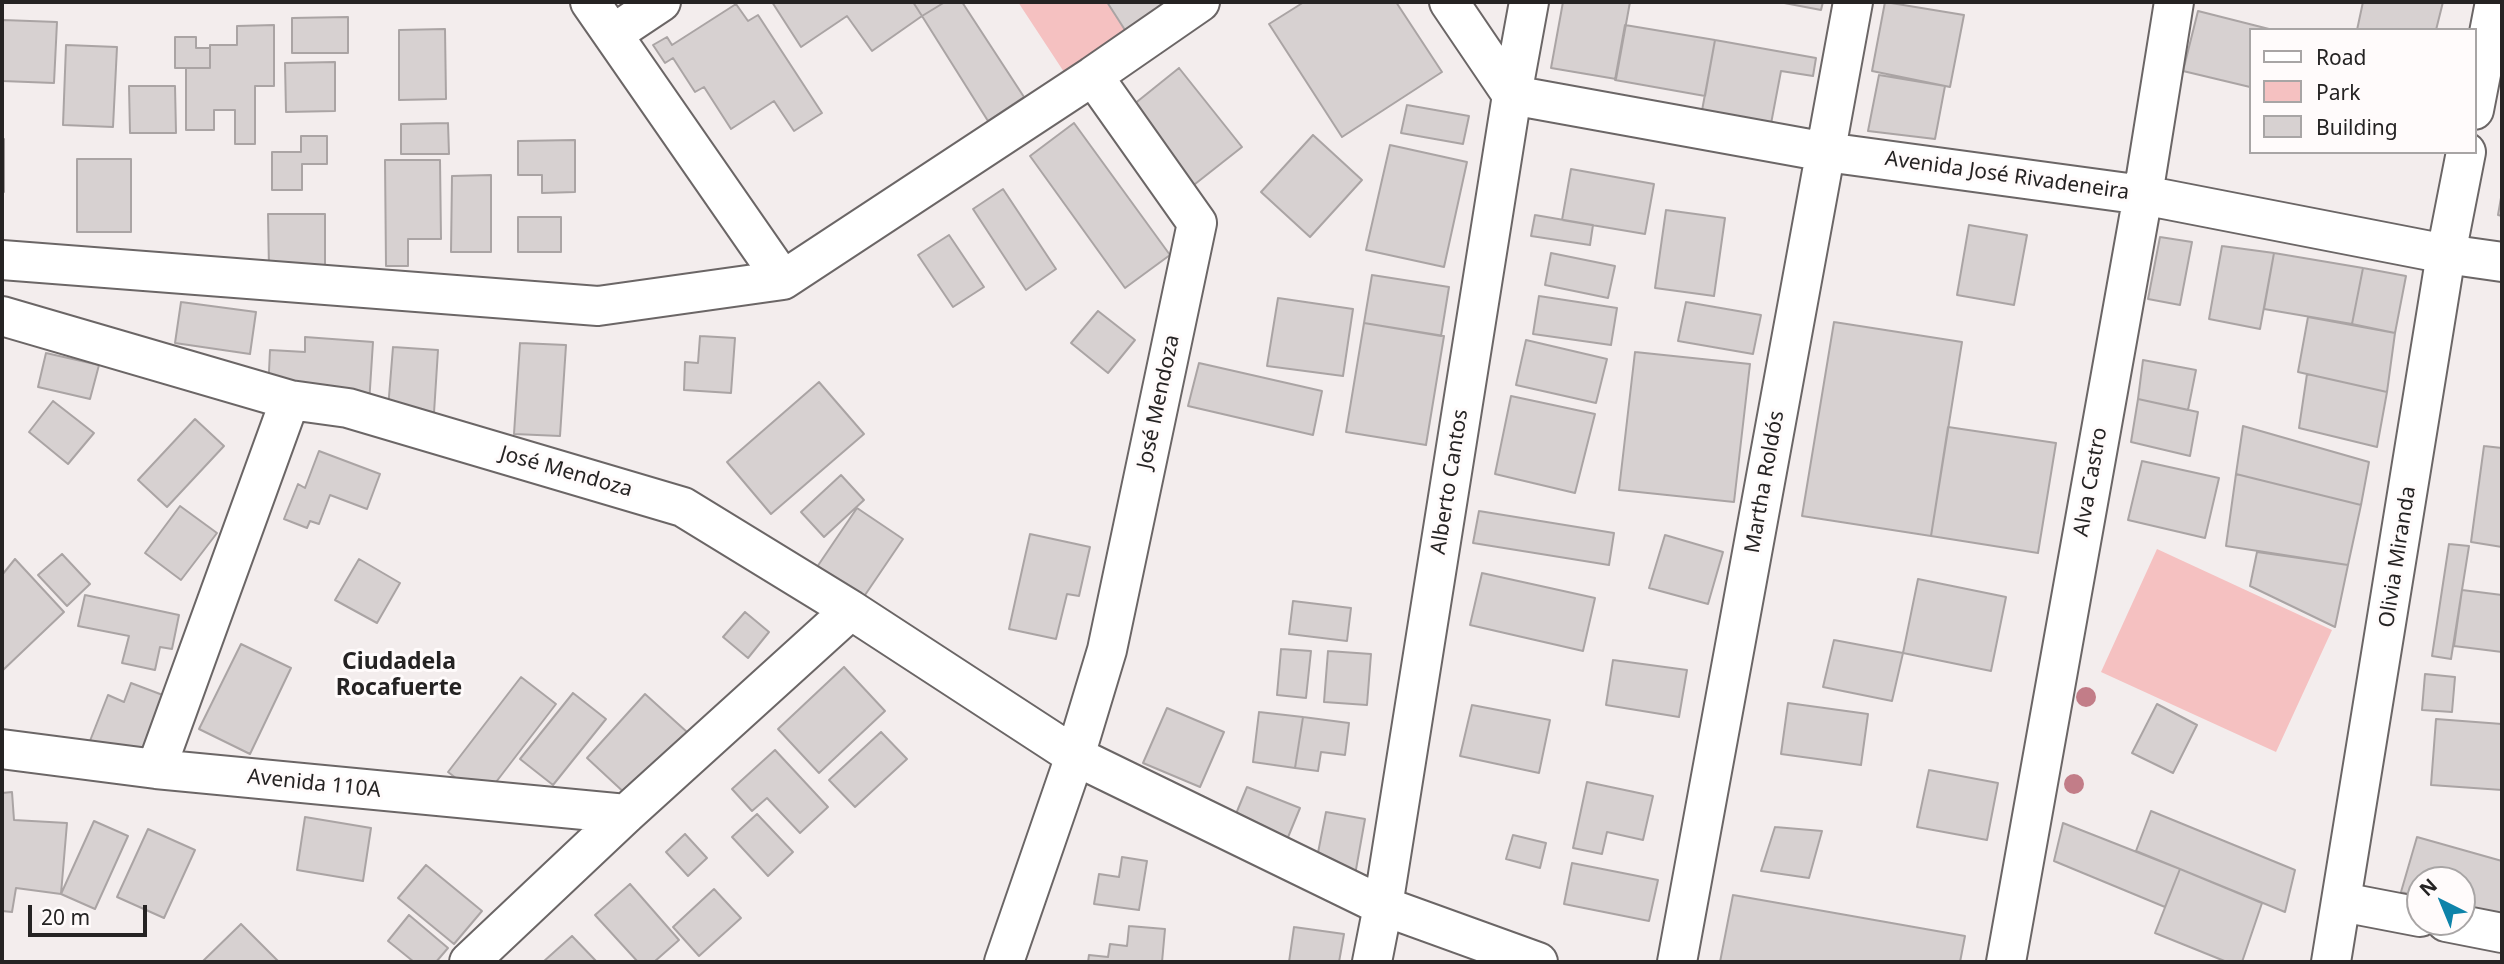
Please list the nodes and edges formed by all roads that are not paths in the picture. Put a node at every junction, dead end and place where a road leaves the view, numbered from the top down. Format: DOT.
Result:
graph roads {
  1 [pos="590,2"];
  2 [pos="661,2"];
  3 [pos="1200,2"];
  4 [pos="1449,2"];
  5 [pos="1529,2"];
  6 [pos="1853,2"];
  7 [pos="2174,2"];
  8 [pos="2495,2"];
  9 [pos="613,34"];
  10 [pos="1093,76"];
  11 [pos="1512,95"];
  12 [pos="2476,100"];
  13 [pos="1826,152"];
  14 [pos="2466,154"];
  15 [pos="2143,195"];
  16 [pos="2446,254"];
  17 [pos="2,260"];
  18 [pos="2502,262"];
  19 [pos="783,279"];
  20 [pos="2,316"];
  21 [pos="290,400"];
  22 [pos="851,611"];
  23 [pos="2,749"];
  24 [pos="1075,756"];
  25 [pos="156,769"];
  26 [pos="626,814"];
  27 [pos="2342,902"];
  28 [pos="1383,906"];
  29 [pos="2406,914"];
  30 [pos="2476,928"];
  31 [pos="2502,933"];
  32 [pos="469,962"];
  33 [pos="1004,962"];
  34 [pos="1372,962"];
  35 [pos="1538,962"];
  36 [pos="1677,962"];
  37 [pos="2006,962"];
  38 [pos="2331,962"];
  1 -- 9 [label="street"];
  2 -- 9 [label="street"];
  3 -- 10 [label="street"];
  4 -- 11 [label="street"];
  5 -- 11 [label="street, Alberto Cantos"];
  6 -- 13 [label="street, Martha Roldós"];
  7 -- 15 [label="street, Alva Castro"];
  8 -- 12 [label="street"];
  9 -- 19 [label="street"];
  10 -- 19 [label="street"];
  10 -- 24 [label="street, José Mendoza"];
  11 -- 13 [label="street, Avenida José Rivadeneira"];
  11 -- 28 [label="street, Alberto Cantos"];
  13 -- 15 [label="street, Avenida José Rivadeneira"];
  13 -- 36 [label="street, Martha Roldós"];
  14 -- 16 [label="street, Olivia Miranda"];
  15 -- 16 [label="street, Avenida José Rivadeneira"];
  15 -- 37 [label="street, Alva Castro"];
  16 -- 18 [label="street, Avenida José Rivadeneira"];
  16 -- 27 [label="street, Olivia Miranda"];
  17 -- 19 [label="street"];
  20 -- 21 [label="street, José Mendoza"];
  21 -- 22 [label="street, José Mendoza"];
  21 -- 25 [label="street"];
  22 -- 24 [label="street, José Mendoza"];
  22 -- 26 [label="street"];
  23 -- 25 [label="street, Avenida 110A"];
  24 -- 28 [label="street"];
  24 -- 33 [label="street, José Mendoza"];
  25 -- 26 [label="street, Avenida 110A"];
  26 -- 32 [label="street"];
  27 -- 29 [label="street"];
  27 -- 38 [label="street, Olivia Miranda"];
  28 -- 34 [label="street, Alberto Cantos"];
  28 -- 35 [label="street"];
  30 -- 31 [label="street"];
}
